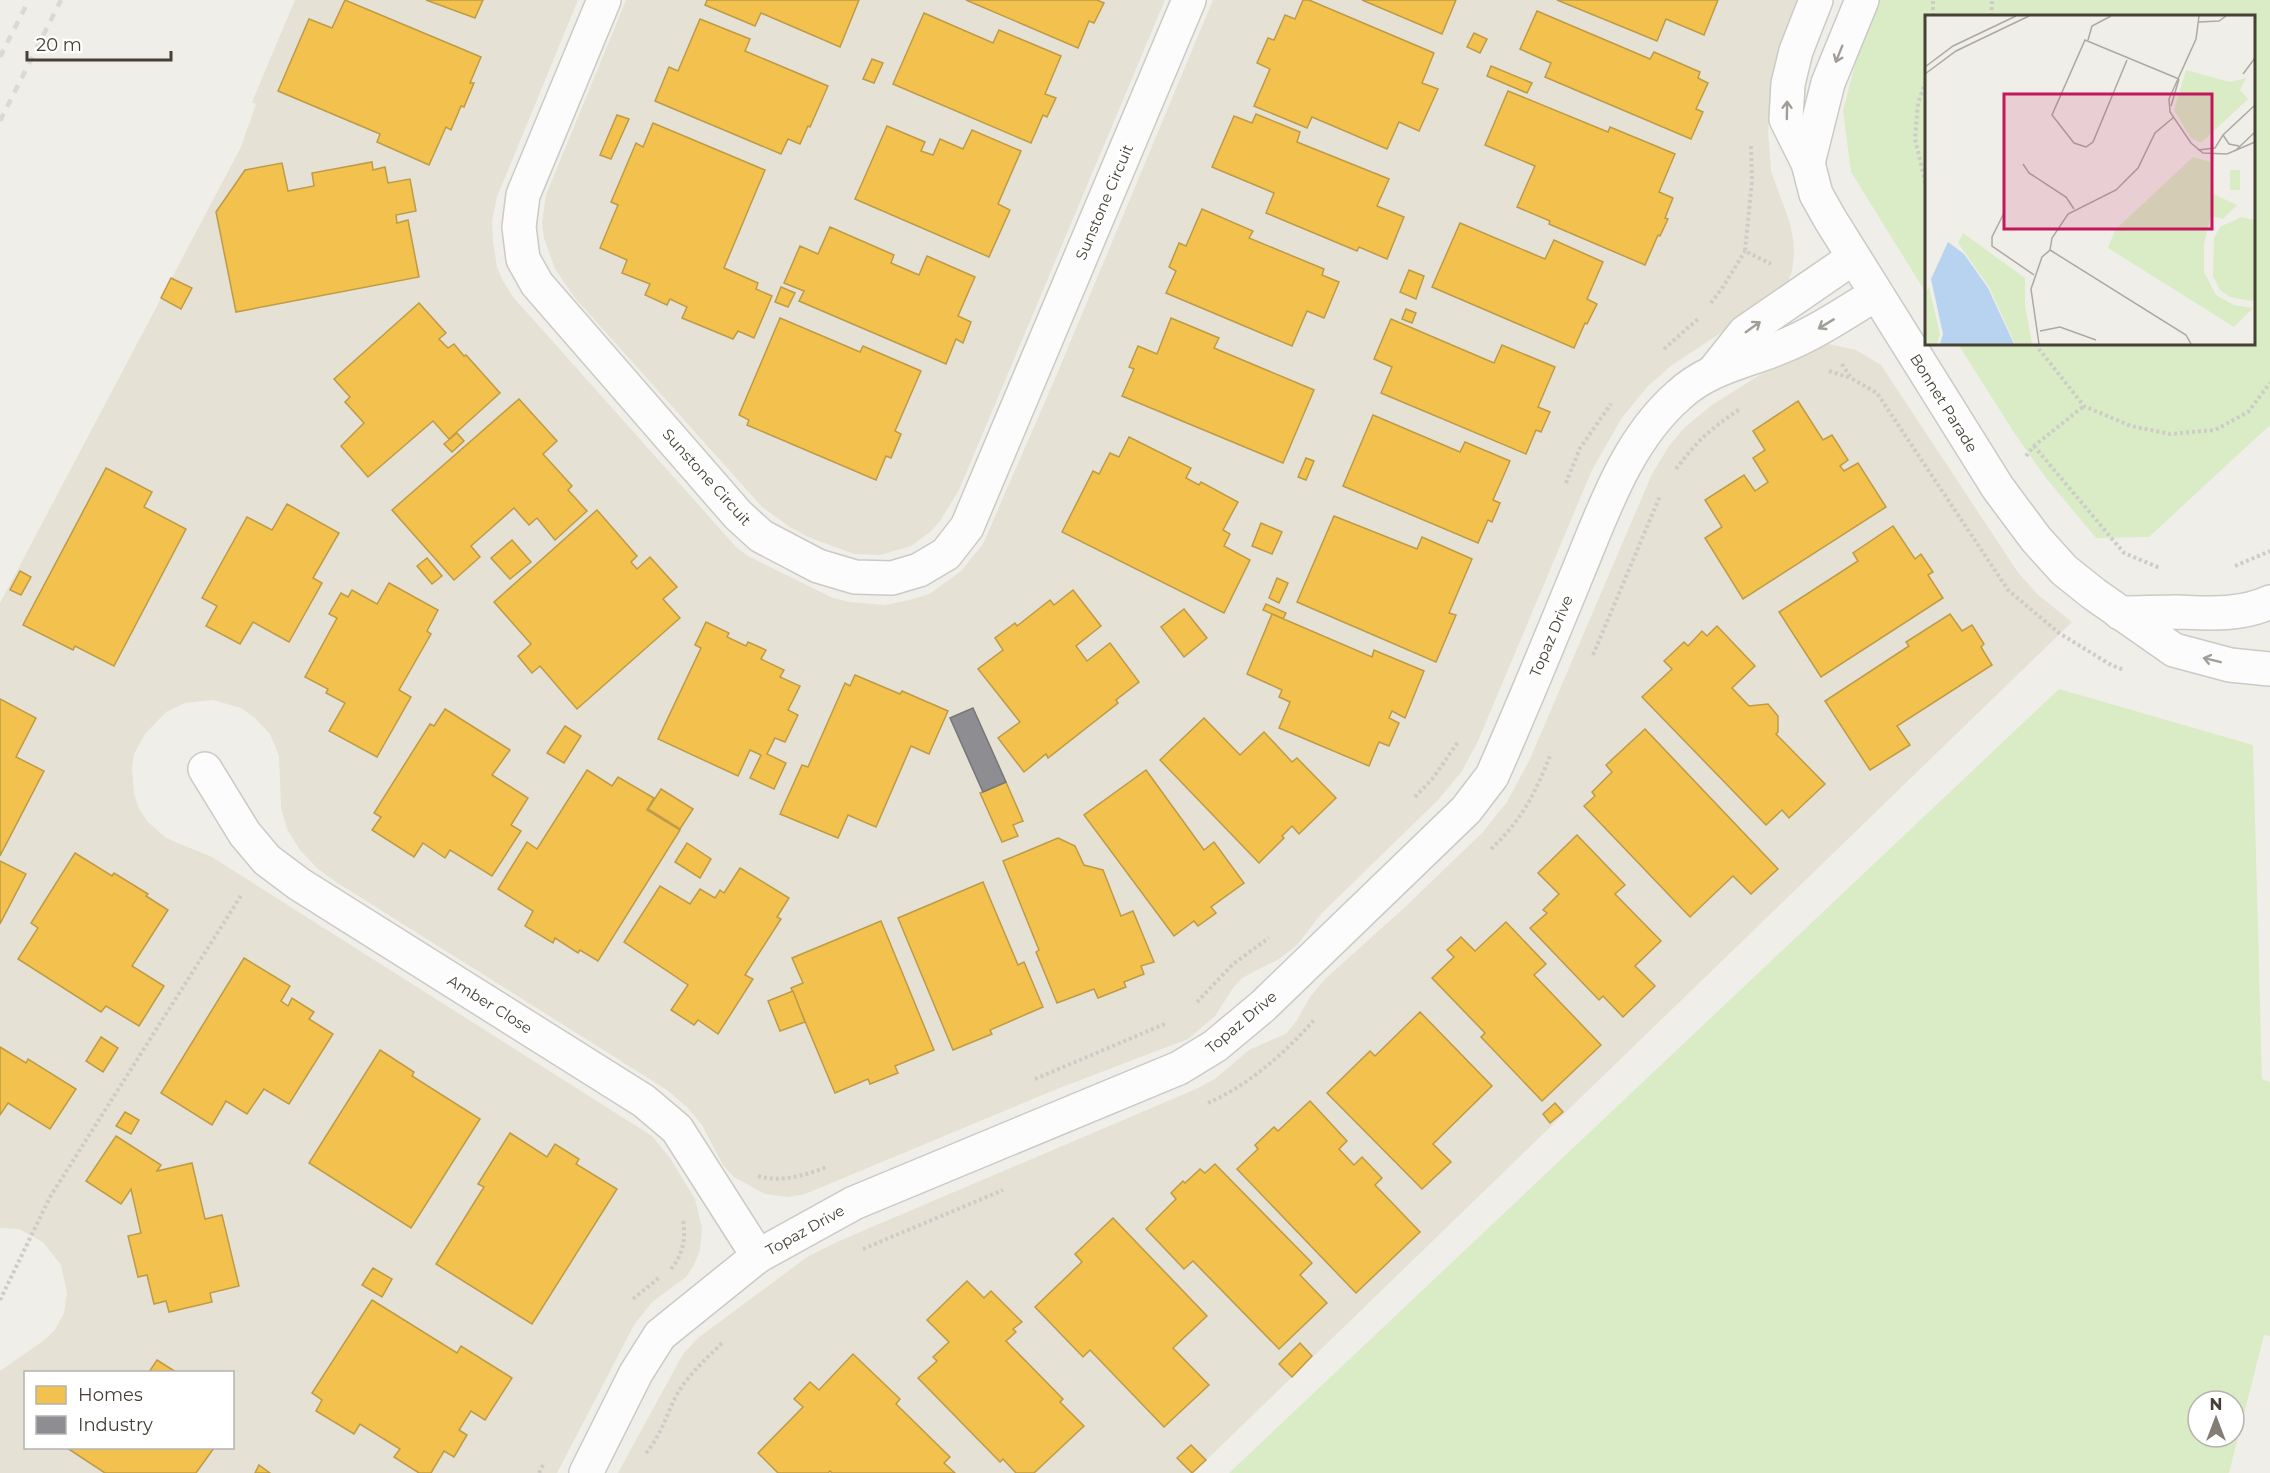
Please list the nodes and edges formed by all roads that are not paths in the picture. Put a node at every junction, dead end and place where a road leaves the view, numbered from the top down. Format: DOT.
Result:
graph roads {
  1 [pos="604,0"];
  2 [pos="1189,0"];
  3 [pos="1816,0"];
  4 [pos="1862,0"];
  5 [pos="1808,163"];
  6 [pos="1853,258"];
  7 [pos="1875,294"];
  8 [pos="1714,370"];
  9 [pos="2270,602"];
  10 [pos="2120,613"];
  11 [pos="2270,669"];
  12 [pos="205,769"];
  13 [pos="758,1256"];
  14 [pos="586,1473"];
  1 -- 2 [label="street, Sunstone Circuit"];
  5 -- 3 [label="street, Bonnet Parade, one-way"];
  4 -- 5 [label="street, Bonnet Parade, one-way"];
  5 -- 6 [label="street, Bonnet Parade"];
  6 -- 7 [label="street, Bonnet Parade"];
  8 -- 6 [label="street, Topaz Drive, one-way"];
  7 -- 8 [label="street, Topaz Drive, one-way"];
  7 -- 10 [label="street, Bonnet Parade"];
  8 -- 13 [label="street, Topaz Drive"];
  9 -- 10 [label="street"];
  11 -- 10 [label="street, Bonnet Parade, one-way"];
  12 -- 13 [label="street, Amber Close"];
  13 -- 14 [label="street, Topaz Drive"];
}
